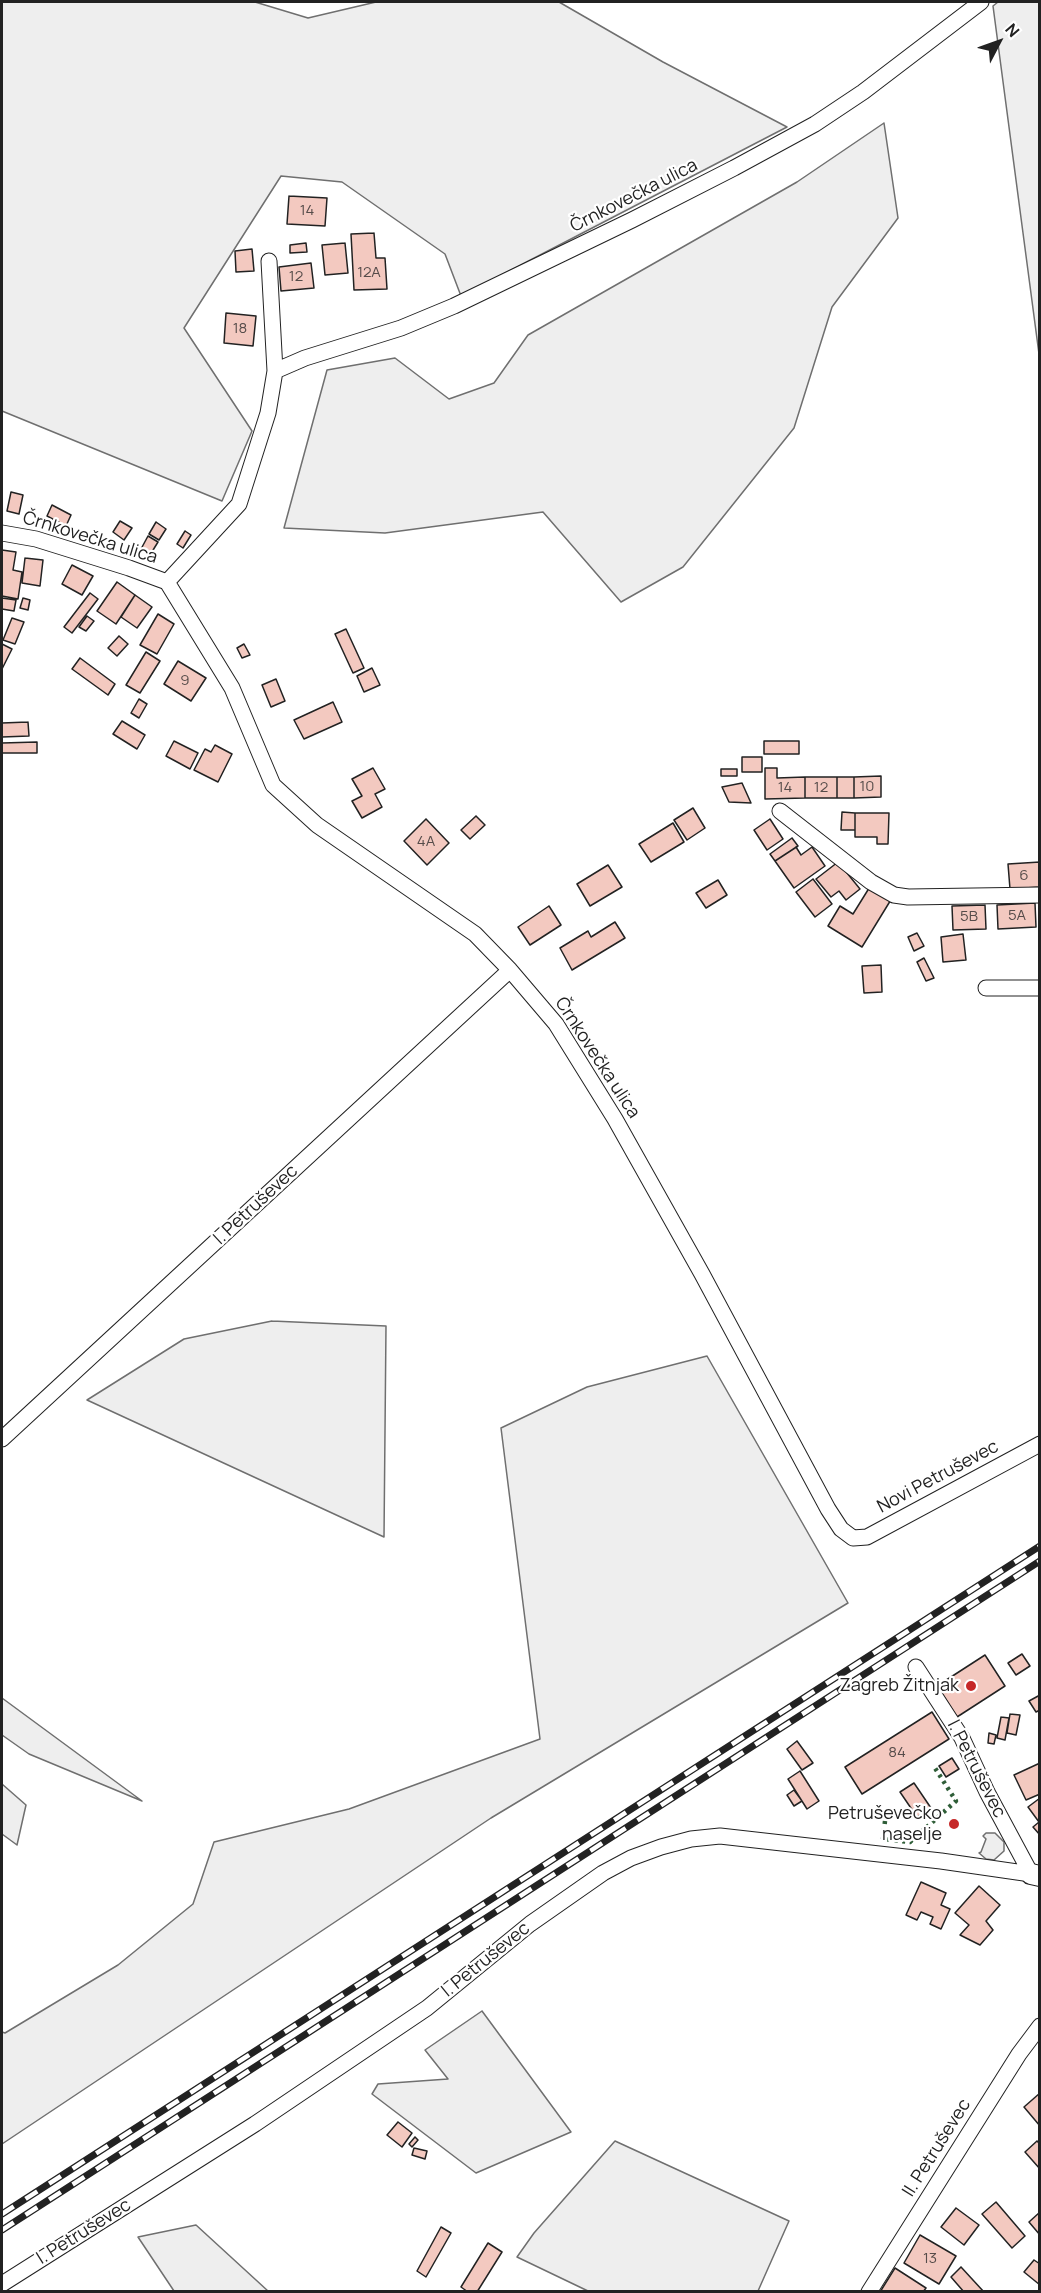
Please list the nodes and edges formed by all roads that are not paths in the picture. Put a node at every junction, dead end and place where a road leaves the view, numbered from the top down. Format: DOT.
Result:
graph roads {
  1 [pos="981,2"];
  2 [pos="269,261"];
  3 [pos="274,371"];
  4 [pos="2,533"];
  5 [pos="167,582"];
  6 [pos="780,811"];
  7 [pos="1040,895"];
  8 [pos="510,970"];
  9 [pos="986,988"];
  10 [pos="1040,988"];
  11 [pos="2,1439"];
  12 [pos="1040,1444"];
  13 [pos="853,1538"];
  14 [pos="916,1667"];
  15 [pos="1035,1875"];
  16 [pos="1040,2026"];
  17 [pos="2,2284"];
  18 [pos="869,2292"];
  1 -- 3 [label="street, Črnkovečka ulica"];
  2 -- 3 [label="street, Črnkovečka ulica"];
  3 -- 5 [label="street, Črnkovečka ulica"];
  4 -- 5 [label="street, Črnkovečka ulica"];
  5 -- 8 [label="street, Črnkovečka ulica"];
  6 -- 7 [label="street"];
  8 -- 11 [label="street, I. Petruševec"];
  8 -- 13 [label="street, Črnkovečka ulica"];
  9 -- 10 [label="street"];
  12 -- 13 [label="street, Novi Petruševec"];
  14 -- 15 [label="street, I. Petruševec"];
  15 -- 17 [label="street, I. Petruševec"];
  16 -- 18 [label="street, II. Petruševec"];
}
